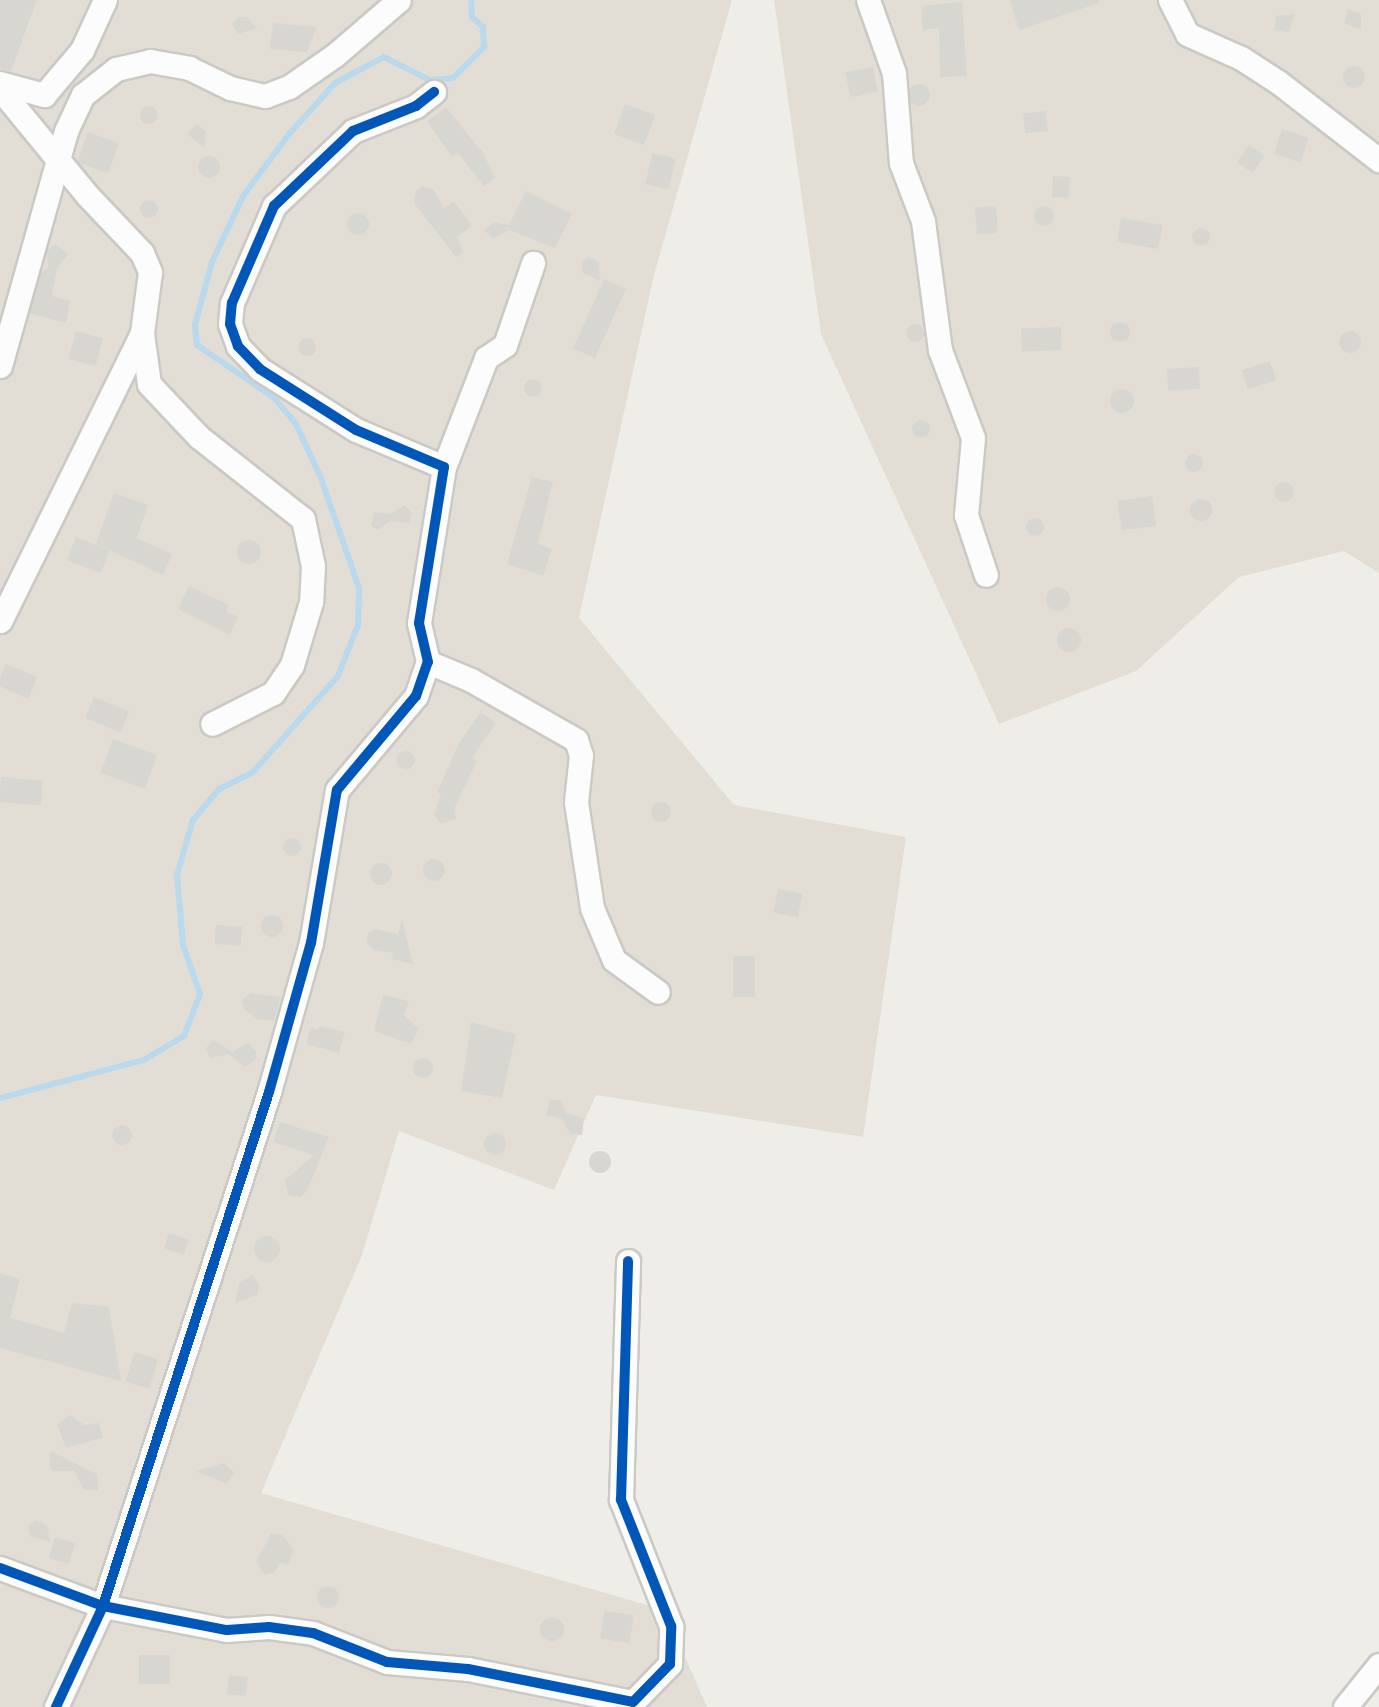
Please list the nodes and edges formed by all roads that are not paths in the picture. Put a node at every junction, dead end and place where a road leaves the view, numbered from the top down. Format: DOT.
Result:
graph roads {
  1 [pos="105,0"];
  2 [pos="399,0"];
  3 [pos="868,0"];
  4 [pos="1170,0"];
  5 [pos="0,83"];
  6 [pos="0,89"];
  7 [pos="434,92"];
  8 [pos="58,160"];
  9 [pos="1379,160"];
  10 [pos="533,263"];
  11 [pos="142,333"];
  12 [pos="0,366"];
  13 [pos="444,467"];
  14 [pos="986,575"];
  15 [pos="0,621"];
  16 [pos="428,662"];
  17 [pos="212,724"];
  18 [pos="658,992"];
  19 [pos="628,1261"];
  20 [pos="0,1568"];
  21 [pos="103,1606"];
  22 [pos="1379,1665"];
  23 [pos="56,1707"];
  24 [pos="1345,1707"];
  1 -- 5 [label="street"];
  2 -- 8 [label="street"];
  3 -- 14 [label="street"];
  4 -- 9 [label="street"];
  6 -- 8 [label="street"];
  7 -- 13 [label="street"];
  8 -- 11 [label="street"];
  8 -- 12 [label="street"];
  10 -- 13 [label="street"];
  11 -- 15 [label="street"];
  11 -- 17 [label="street"];
  13 -- 16 [label="street"];
  16 -- 18 [label="street"];
  16 -- 21 [label="street"];
  19 -- 21 [label="street"];
  20 -- 21 [label="street"];
  21 -- 23 [label="street"];
  22 -- 24 [label="street"];
}
